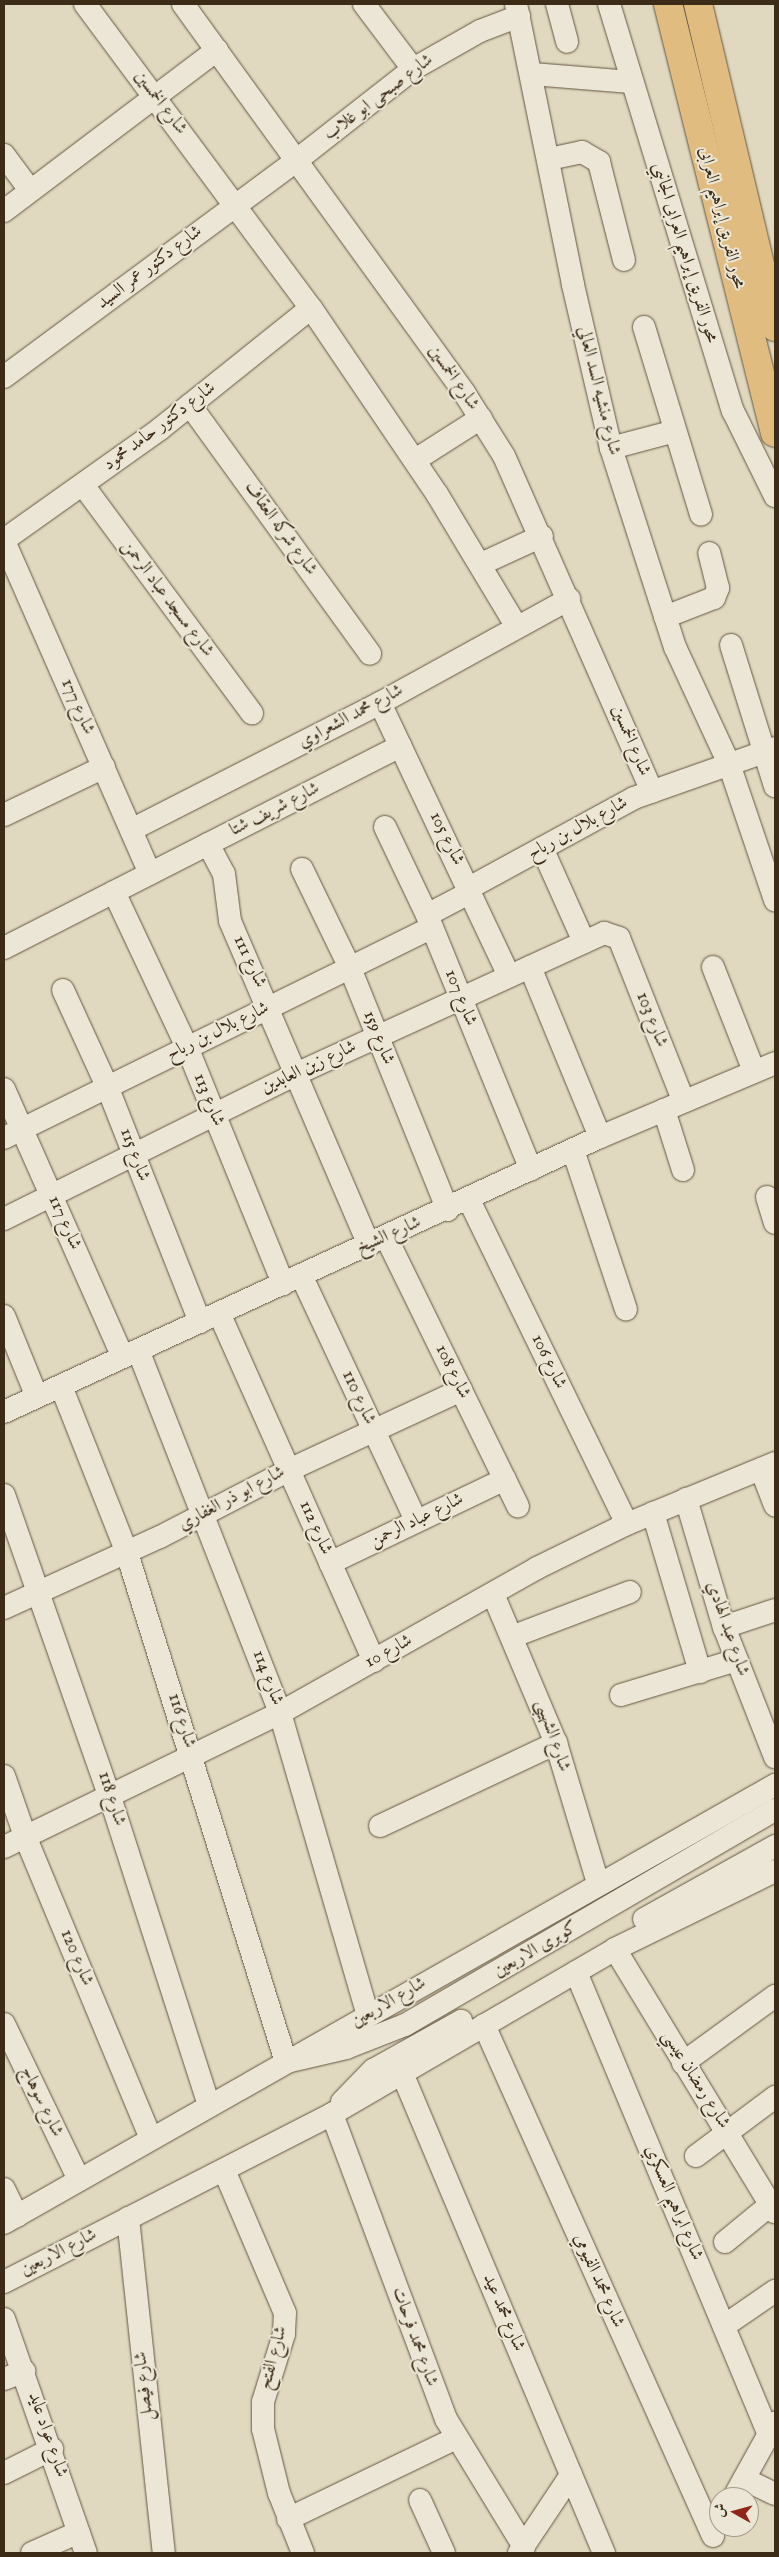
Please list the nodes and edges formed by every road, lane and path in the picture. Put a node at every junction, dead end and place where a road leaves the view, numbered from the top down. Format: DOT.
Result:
graph roads {
  1 [pos="84,4"];
  2 [pos="183,4"];
  3 [pos="364,4"];
  4 [pos="557,4"];
  5 [pos="610,4"];
  6 [pos="668,4"];
  7 [pos="698,4"];
  8 [pos="518,10"];
  9 [pos="567,42"];
  10 [pos="217,50"];
  11 [pos="412,69"];
  12 [pos="532,74"];
  13 [pos="631,82"];
  14 [pos="156,96"];
  15 [pos="4,154"];
  16 [pos="549,159"];
  17 [pos="298,160"];
  18 [pos="30,190"];
  19 [pos="235,205"];
  20 [pos="4,211"];
  21 [pos="624,260"];
  22 [pos="311,308"];
  23 [pos="644,327"];
  24 [pos="775,327"];
  25 [pos="4,377"];
  26 [pos="190,405"];
  27 [pos="481,418"];
  28 [pos="675,430"];
  29 [pos="775,433"];
  30 [pos="611,448"];
  31 [pos="415,460"];
  32 [pos="83,485"];
  33 [pos="775,496"];
  34 [pos="701,516"];
  35 [pos="542,536"];
  36 [pos="4,541"];
  37 [pos="709,553"];
  38 [pos="481,564"];
  39 [pos="569,599"];
  40 [pos="665,617"];
  41 [pos="518,627"];
  42 [pos="731,645"];
  43 [pos="370,654"];
  44 [pos="380,703"];
  45 [pos="252,713"];
  46 [pos="400,746"];
  47 [pos="770,750"];
  48 [pos="729,764"];
  49 [pos="104,767"];
  50 [pos="775,786"];
  51 [pos="652,792"];
  52 [pos="4,815"];
  53 [pos="385,827"];
  54 [pos="131,830"];
  55 [pos="208,844"];
  56 [pos="542,848"];
  57 [pos="302,869"];
  58 [pos="150,873"];
  59 [pos="470,890"];
  60 [pos="114,892"];
  61 [pos="775,900"];
  62 [pos="429,921"];
  63 [pos="619,938"];
  64 [pos="584,942"];
  65 [pos="4,948"];
  66 [pos="530,967"];
  67 [pos="713,967"];
  68 [pos="350,968"];
  69 [pos="509,976"];
  70 [pos="63,990"];
  71 [pos="460,999"];
  72 [pos="270,1007"];
  73 [pos="377,1036"];
  74 [pos="187,1046"];
  75 [pos="775,1063"];
  76 [pos="754,1071"];
  77 [pos="296,1074"];
  78 [pos="107,1086"];
  79 [pos="4,1089"];
  80 [pos="674,1106"];
  81 [pos="214,1114"];
  82 [pos="13,1133"];
  83 [pos="600,1137"];
  84 [pos="573,1150"];
  85 [pos="133,1154"];
  86 [pos="531,1170"];
  87 [pos="683,1170"];
  88 [pos="52,1196"];
  89 [pos="766,1197"];
  90 [pos="469,1200"];
  91 [pos="448,1210"];
  92 [pos="4,1219"];
  93 [pos="775,1223"];
  94 [pos="377,1241"];
  95 [pos="292,1280"];
  96 [pos="626,1308"];
  97 [pos="4,1316"];
  98 [pos="210,1317"];
  99 [pos="130,1354"];
  100 [pos="62,1386"];
  101 [pos="461,1390"];
  102 [pos="38,1396"];
  103 [pos="4,1412"];
  104 [pos="374,1431"];
  105 [pos="768,1466"];
  106 [pos="289,1470"];
  107 [pos="505,1479"];
  108 [pos="4,1496"];
  109 [pos="686,1499"];
  110 [pos="775,1504"];
  111 [pos="518,1506"];
  112 [pos="205,1513"];
  113 [pos="653,1513"];
  114 [pos="416,1520"];
  115 [pos="627,1524"];
  116 [pos="126,1553"];
  117 [pos="330,1563"];
  118 [pos="39,1592"];
  119 [pos="630,1592"];
  120 [pos="492,1594"];
  121 [pos="4,1608"];
  122 [pos="775,1610"];
  123 [pos="724,1627"];
  124 [pos="514,1636"];
  125 [pos="374,1660"];
  126 [pos="737,1660"];
  127 [pos="700,1672"];
  128 [pos="621,1695"];
  129 [pos="280,1713"];
  130 [pos="556,1743"];
  131 [pos="193,1757"];
  132 [pos="775,1757"];
  133 [pos="4,1776"];
  134 [pos="775,1785"];
  135 [pos="110,1797"];
  136 [pos="775,1810"];
  137 [pos="380,1826"];
  138 [pos="25,1836"];
  139 [pos="4,1846"];
  140 [pos="775,1846"];
  141 [pos="775,1871"];
  142 [pos="598,1883"];
  143 [pos="615,1949"];
  144 [pos="576,1972"];
  145 [pos="775,1996"];
  146 [pos="368,2015"];
  147 [pos="4,2024"];
  148 [pos="484,2025"];
  149 [pos="286,2062"];
  150 [pos="682,2063"];
  151 [pos="402,2073"];
  152 [pos="775,2097"];
  153 [pos="209,2106"];
  154 [pos="332,2114"];
  155 [pos="727,2133"];
  156 [pos="151,2139"];
  157 [pos="696,2156"];
  158 [pos="224,2170"];
  159 [pos="79,2180"];
  160 [pos="4,2188"];
  161 [pos="774,2206"];
  162 [pos="128,2218"];
  163 [pos="10,2219"];
  164 [pos="725,2242"];
  165 [pos="4,2282"];
  166 [pos="775,2290"];
  167 [pos="4,2319"];
  168 [pos="724,2326"];
  169 [pos="25,2371"];
  170 [pos="4,2379"];
  171 [pos="772,2429"];
  172 [pos="456,2438"];
  173 [pos="52,2449"];
  174 [pos="4,2473"];
  175 [pos="570,2475"];
  176 [pos="740,2487"];
  177 [pos="759,2491"];
  178 [pos="775,2494"];
  179 [pos="420,2500"];
  180 [pos="288,2519"];
  181 [pos="79,2532"];
  182 [pos="712,2538"];
  183 [pos="522,2550"];
  184 [pos="32,2553"];
  185 [pos="86,2553"];
  186 [pos="164,2553"];
  187 [pos="303,2553"];
  188 [pos="444,2553"];
  189 [pos="604,2553"];
  1 -- 14 [label="street, شارع الخمسين"];
  2 -- 10 [label="street, شارع الخمسين"];
  3 -- 11 [label="street"];
  4 -- 9 [label="street"];
  5 -- 13 [label="street, محور الفريق إبراهيم العرابى الجانبي"];
  6 -- 29 [label="main road, محور الفريق إبراهيم العرابى"];
  7 -- 24 [label="main road, محور الفريق إبراهيم العرابى"];
  8 -- 11 [label="street, شارع صبحى ابو غلاب"];
  8 -- 12 [label="street, شارع منشيه السد العالي"];
  10 -- 14 [label="street"];
  10 -- 17 [label="street, شارع الخمسين"];
  11 -- 17 [label="street, شارع صبحى ابو غلاب"];
  12 -- 13 [label="street"];
  12 -- 16 [label="street, شارع منشيه السد العالي"];
  13 -- 33 [label="street, محور الفريق إبراهيم العرابى الجانبي"];
  14 -- 18 [label="street"];
  14 -- 19 [label="street, شارع الخمسين"];
  15 -- 18 [label="street"];
  16 -- 21 [label="street"];
  16 -- 30 [label="street, شارع منشيه السد العالي"];
  17 -- 19 [label="street, شارع دكتور عمر السيد"];
  17 -- 27 [label="street, شارع الخمسين"];
  18 -- 20 [label="street"];
  19 -- 22 [label="street, شارع الخمسين"];
  19 -- 25 [label="street, شارع دكتور عمر السيد"];
  22 -- 26 [label="street, شارع دكتور حامد محمود"];
  22 -- 31 [label="street, شارع الخمسين"];
  23 -- 28 [label="street"];
  26 -- 32 [label="street, شارع دكتور حامد محمود"];
  26 -- 43 [label="street, شارع شركه العقاف"];
  27 -- 31 [label="street"];
  27 -- 35 [label="street, شارع الخمسين"];
  28 -- 30 [label="street"];
  28 -- 34 [label="street"];
  30 -- 40 [label="street, شارع منشيه السد العالي"];
  31 -- 38 [label="street, شارع الخمسين"];
  32 -- 36 [label="street, شارع دكتور حامد محمود"];
  32 -- 45 [label="street, شارع مسجد عباد الرحمن"];
  35 -- 38 [label="street"];
  35 -- 39 [label="street, شارع الخمسين"];
  36 -- 49 [label="street, شارع 177"];
  37 -- 40 [label="street"];
  38 -- 41 [label="street, شارع الخمسين"];
  39 -- 41 [label="street, شارع محمد الشعراوي"];
  39 -- 51 [label="street, شارع الخمسين"];
  40 -- 48 [label="street, شارع منشيه السد العالي"];
  41 -- 44 [label="street, شارع محمد الشعراوي"];
  42 -- 47 [label="street"];
  44 -- 46 [label="street, شارع 105"];
  44 -- 54 [label="street, شارع محمد الشعراوي"];
  46 -- 55 [label="street, شارع شريف شتا"];
  46 -- 59 [label="street, شارع 105"];
  47 -- 48 [label="street, شارع بلال بن رباح"];
  47 -- 50 [label="street"];
  48 -- 51 [label="street, شارع بلال بن رباح"];
  48 -- 61 [label="street, شارع منشيه السد العالي"];
  49 -- 52 [label="street"];
  49 -- 54 [label="street, شارع 177"];
  51 -- 56 [label="street, شارع بلال بن رباح"];
  53 -- 62 [label="street, شارع 107"];
  54 -- 58 [label="street, شارع 177"];
  55 -- 58 [label="street, شارع شريف شتا"];
  55 -- 72 [label="street, شارع 111"];
  56 -- 59 [label="street, شارع بلال بن رباح"];
  56 -- 64 [label="street"];
  57 -- 68 [label="street, شارع 159"];
  58 -- 60 [label="street, شارع شريف شتا"];
  59 -- 62 [label="street, شارع بلال بن رباح"];
  59 -- 69 [label="street, شارع 105"];
  60 -- 65 [label="street, شارع شريف شتا"];
  60 -- 74 [label="street, شارع 113"];
  62 -- 68 [label="street, شارع بلال بن رباح"];
  62 -- 71 [label="street, شارع 107"];
  63 -- 64 [label="street, شارع زين العابدين"];
  63 -- 80 [label="street, شارع 103"];
  64 -- 66 [label="street, شارع زين العابدين"];
  66 -- 69 [label="street, شارع زين العابدين"];
  66 -- 83 [label="street"];
  67 -- 76 [label="street"];
  68 -- 72 [label="street, شارع بلال بن رباح"];
  68 -- 73 [label="street, شارع 159"];
  69 -- 71 [label="street, شارع زين العابدين"];
  70 -- 78 [label="street, شارع 115"];
  71 -- 73 [label="street, شارع زين العابدين"];
  71 -- 86 [label="street, شارع 107"];
  72 -- 74 [label="street, شارع بلال بن رباح"];
  72 -- 77 [label="street, شارع 111"];
  73 -- 77 [label="street, شارع زين العابدين"];
  73 -- 91 [label="street, شارع 159"];
  74 -- 78 [label="street, شارع بلال بن رباح"];
  74 -- 81 [label="street, شارع 113"];
  75 -- 76 [label="street, شارع الشيخ"];
  76 -- 80 [label="street, شارع الشيخ"];
  77 -- 81 [label="street, شارع زين العابدين"];
  77 -- 94 [label="street, شارع 111"];
  78 -- 82 [label="street, شارع بلال بن رباح"];
  78 -- 85 [label="street, شارع 115"];
  79 -- 82 [label="street, شارع 117"];
  80 -- 83 [label="street, شارع الشيخ"];
  80 -- 87 [label="street, شارع 103"];
  81 -- 85 [label="street, شارع زين العابدين"];
  81 -- 95 [label="street, شارع 113"];
  82 -- 88 [label="street, شارع 117"];
  83 -- 84 [label="street, شارع الشيخ"];
  84 -- 86 [label="street, شارع الشيخ"];
  84 -- 96 [label="street"];
  85 -- 88 [label="street, شارع زين العابدين"];
  85 -- 98 [label="street, شارع 115"];
  86 -- 90 [label="street, شارع الشيخ"];
  88 -- 92 [label="street, شارع زين العابدين"];
  88 -- 99 [label="street, شارع 117"];
  89 -- 93 [label="street"];
  90 -- 91 [label="street, شارع الشيخ"];
  90 -- 115 [label="street, شارع 106"];
  91 -- 94 [label="street, شارع الشيخ"];
  94 -- 95 [label="street, شارع الشيخ"];
  94 -- 101 [label="street, شارع 108"];
  95 -- 98 [label="street, شارع الشيخ"];
  95 -- 104 [label="street, شارع 110"];
  97 -- 102 [label="street"];
  98 -- 99 [label="street, شارع الشيخ"];
  98 -- 106 [label="street, شارع 112"];
  99 -- 100 [label="street, شارع الشيخ"];
  99 -- 112 [label="street, شارع 114"];
  100 -- 102 [label="street, شارع الشيخ"];
  100 -- 116 [label="street, شارع 116"];
  101 -- 104 [label="street, شارع ابو ذر الغفاري"];
  101 -- 107 [label="street, شارع 108"];
  102 -- 103 [label="street, شارع الشيخ"];
  104 -- 106 [label="street, شارع ابو ذر الغفاري"];
  104 -- 114 [label="street, شارع 110"];
  105 -- 109 [label="street, شارع 10"];
  105 -- 110 [label="street"];
  106 -- 112 [label="street, شارع ابو ذر الغفاري"];
  106 -- 117 [label="street, شارع 112"];
  107 -- 111 [label="street, شارع 108"];
  107 -- 114 [label="street, شارع عباد الرحمن"];
  108 -- 118 [label="street, شارع 118"];
  109 -- 113 [label="street, شارع 10"];
  109 -- 123 [label="street, شارع عبد الهادي"];
  112 -- 116 [label="street, شارع ابو ذر الغفاري"];
  112 -- 129 [label="street, شارع 114"];
  113 -- 115 [label="street, شارع 10"];
  113 -- 127 [label="street"];
  114 -- 117 [label="street, شارع عباد الرحمن"];
  115 -- 120 [label="street, شارع 10"];
  116 -- 118 [label="street, شارع ابو ذر الغفاري"];
  116 -- 131 [label="street, شارع 116"];
  117 -- 125 [label="street, شارع 112"];
  118 -- 121 [label="street, شارع ابو ذر الغفاري"];
  118 -- 135 [label="street, شارع 118"];
  119 -- 124 [label="street"];
  120 -- 124 [label="street, شارع الشهيبى"];
  120 -- 125 [label="street, شارع 10"];
  122 -- 123 [label="street"];
  123 -- 126 [label="street, شارع عبد الهادي"];
  124 -- 130 [label="street, شارع الشهيبى"];
  125 -- 129 [label="street, شارع 10"];
  126 -- 127 [label="street"];
  126 -- 132 [label="street, شارع عبد الهادي"];
  127 -- 128 [label="street"];
  129 -- 131 [label="street, شارع 10"];
  129 -- 146 [label="street, شارع 114"];
  130 -- 137 [label="street"];
  130 -- 142 [label="street, شارع الشهيبى"];
  131 -- 135 [label="street, شارع 10"];
  131 -- 149 [label="street, شارع 116"];
  133 -- 138 [label="street, شارع 120"];
  134 -- 142 [label="street, شارع الاربعين"];
  135 -- 138 [label="street, شارع 10"];
  135 -- 153 [label="street, شارع 118"];
  136 -- 149 [label="street, كوبرى الاربعين"];
  138 -- 139 [label="street, شارع 10"];
  138 -- 156 [label="street, شارع 120"];
  140 -- 154 [label="street, كوبرى الاربعين"];
  141 -- 143 [label="street, شارع الاربعين"];
  142 -- 146 [label="street, شارع الاربعين"];
  143 -- 144 [label="street, شارع الاربعين"];
  143 -- 150 [label="street, شارع رمضان عيسي"];
  144 -- 148 [label="street, شارع الاربعين"];
  144 -- 168 [label="street, شارع ابراهيم العسكري"];
  145 -- 150 [label="street"];
  146 -- 149 [label="street, شارع الاربعين"];
  147 -- 159 [label="street, شارع سوهاج"];
  148 -- 151 [label="street, شارع الاربعين"];
  148 -- 182 [label="street, شارع محمد الفيومي"];
  149 -- 153 [label="street, شارع الاربعين"];
  150 -- 155 [label="street, شارع رمضان عيسي"];
  151 -- 154 [label="street, شارع الاربعين"];
  151 -- 175 [label="street, شارع محمد عيد"];
  152 -- 155 [label="street"];
  153 -- 156 [label="street, شارع الاربعين"];
  154 -- 158 [label="street, شارع الاربعين"];
  154 -- 172 [label="street, شارع محمد فرحات"];
  155 -- 157 [label="street"];
  155 -- 161 [label="street, شارع رمضان عيسي"];
  156 -- 159 [label="street, شارع الاربعين"];
  158 -- 162 [label="street, شارع الاربعين"];
  158 -- 180 [label="street, شارع الفتح"];
  159 -- 163 [label="street, شارع الاربعين"];
  160 -- 163 [label="street"];
  161 -- 164 [label="street"];
  162 -- 165 [label="street, شارع الاربعين"];
  162 -- 186 [label="street, شارع فيصل"];
  166 -- 168 [label="street"];
  167 -- 169 [label="street, شارع عواد عايد"];
  168 -- 171 [label="street, شارع ابراهيم العسكري"];
  169 -- 170 [label="street"];
  169 -- 173 [label="street, شارع عواد عايد"];
  171 -- 176 [label="street"];
  172 -- 180 [label="street"];
  172 -- 183 [label="street, شارع محمد فرحات"];
  173 -- 174 [label="street"];
  173 -- 181 [label="street, شارع عواد عايد"];
  175 -- 183 [label="street"];
  175 -- 189 [label="street, شارع محمد عيد"];
  177 -- 178 [label="street"];
  179 -- 188 [label="street"];
  180 -- 187 [label="street, شارع الفتح"];
  181 -- 184 [label="street"];
  181 -- 185 [label="street, شارع عواد عايد"];
}
